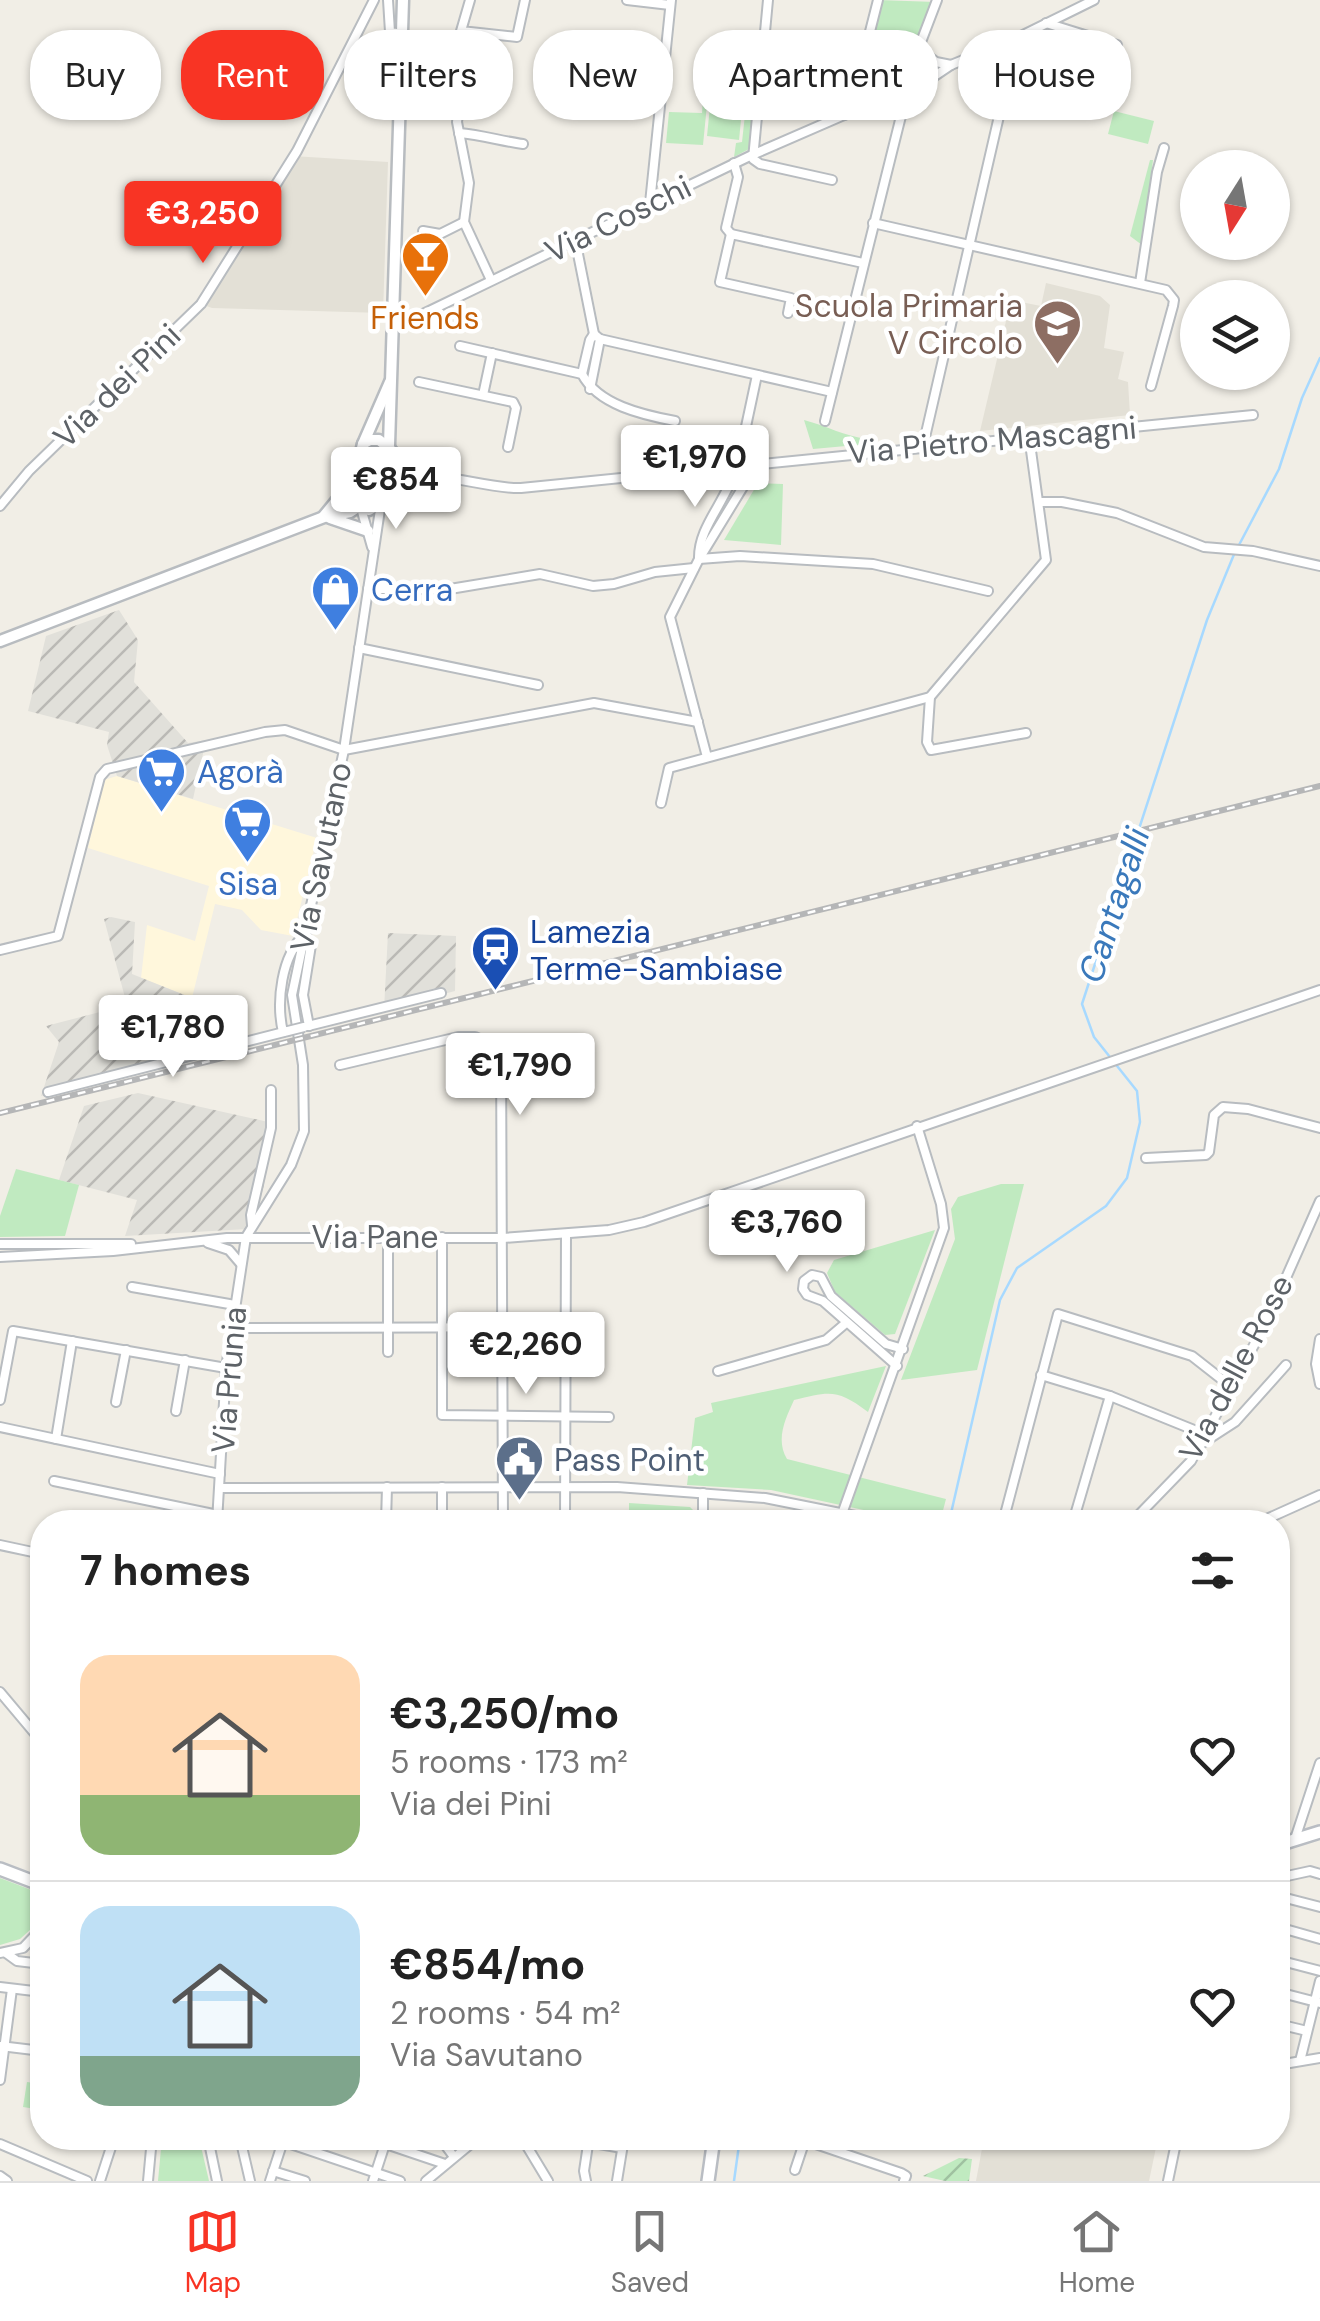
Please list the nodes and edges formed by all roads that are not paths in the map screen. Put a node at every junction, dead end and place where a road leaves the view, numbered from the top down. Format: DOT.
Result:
graph roads {
  1 [pos="374,0"];
  2 [pos="388,0"];
  3 [pos="403,0"];
  4 [pos="470,0"];
  5 [pos="525,0"];
  6 [pos="628,0"];
  7 [pos="768,0"];
  8 [pos="878,0"];
  9 [pos="937,0"];
  10 [pos="1071,0"];
  11 [pos="1094,0"];
  12 [pos="670,3"];
  13 [pos="1082,6"];
  14 [pos="1046,24"];
  15 [pos="390,30"];
  16 [pos="402,30"];
  17 [pos="871,30"];
  18 [pos="926,30"];
  19 [pos="1034,30"];
  20 [pos="1065,30"];
  21 [pos="958,62"];
  22 [pos="938,63"];
  23 [pos="948,66"];
  24 [pos="938,69"];
  25 [pos="938,73"];
  26 [pos="400,120"];
  27 [pos="457,120"];
  28 [pos="832,120"];
  29 [pos="893,120"];
  30 [pos="899,120"];
  31 [pos="998,120"];
  32 [pos="459,134"];
  33 [pos="894,136"];
  34 [pos="523,144"];
  35 [pos="1164,148"];
  36 [pos="752,154"];
  37 [pos="734,163"];
  38 [pos="832,180"];
  39 [pos="650,203"];
  40 [pos="464,222"];
  41 [pos="873,223"];
  42 [pos="422,231"];
  43 [pos="731,234"];
  44 [pos="575,239"];
  45 [pos="969,245"];
  46 [pos="864,263"];
  47 [pos="491,280"];
  48 [pos="1140,283"];
  49 [pos="788,312"];
  50 [pos="394,328"];
  51 [pos="597,337"];
  52 [pos="460,346"];
  53 [pos="492,353"];
  54 [pos="582,374"];
  55 [pos="757,375"];
  56 [pos="392,377"];
  57 [pos="420,382"];
  58 [pos="1152,386"];
  59 [pos="590,389"];
  60 [pos="832,392"];
  61 [pos="483,395"];
  62 [pos="1252,415"];
  63 [pos="675,421"];
  64 [pos="825,421"];
  65 [pos="1030,436"];
  66 [pos="363,444"];
  67 [pos="922,446"];
  68 [pos="508,447"];
  69 [pos="390,448"];
  70 [pos="752,462"];
  71 [pos="736,464"];
  72 [pos="434,475"];
  73 [pos="352,481"];
  74 [pos="387,482"];
  75 [pos="381,502"];
  76 [pos="1039,502"];
  77 [pos="0,506"];
  78 [pos="360,508"];
  79 [pos="324,517"];
  80 [pos="368,531"];
  81 [pos="374,556"];
  82 [pos="699,559"];
  83 [pos="1320,566"];
  84 [pos="694,568"];
  85 [pos="368,589"];
  86 [pos="988,591"];
  87 [pos="0,641"];
  88 [pos="359,648"];
  89 [pos="538,685"];
  90 [pos="930,697"];
  91 [pos="698,722"];
  92 [pos="1026,733"];
  93 [pos="344,750"];
  94 [pos="706,757"];
  95 [pos="661,803"];
  96 [pos="305,934"];
  97 [pos="0,950"];
  98 [pos="1320,990"];
  99 [pos="441,993"];
  100 [pos="306,1026"];
  101 [pos="286,1032"];
  102 [pos="340,1065"];
  103 [pos="272,1090"];
  104 [pos="48,1092"];
  105 [pos="917,1126"];
  106 [pos="1320,1128"];
  107 [pos="1146,1158"];
  108 [pos="1320,1201"];
  109 [pos="262,1210"];
  110 [pos="252,1225"];
  111 [pos="566,1234"];
  112 [pos="246,1237"];
  113 [pos="278,1237"];
  114 [pos="388,1238"];
  115 [pos="442,1238"];
  116 [pos="503,1238"];
  117 [pos="199,1242"];
  118 [pos="0,1244"];
  119 [pos="155,1244"];
  120 [pos="0,1257"];
  121 [pos="241,1265"];
  122 [pos="132,1287"];
  123 [pos="236,1305"];
  124 [pos="846,1323"];
  125 [pos="503,1327"];
  126 [pos="565,1327"];
  127 [pos="232,1328"];
  128 [pos="388,1328"];
  129 [pos="442,1328"];
  130 [pos="1320,1339"];
  131 [pos="72,1341"];
  132 [pos="903,1349"];
  133 [pos="126,1350"];
  134 [pos="388,1352"];
  135 [pos="185,1360"];
  136 [pos="897,1366"];
  137 [pos="1286,1366"];
  138 [pos="226,1368"];
  139 [pos="718,1372"];
  140 [pos="1042,1375"];
  141 [pos="1320,1384"];
  142 [pos="1229,1385"];
  143 [pos="1110,1396"];
  144 [pos="0,1400"];
  145 [pos="116,1402"];
  146 [pos="176,1411"];
  147 [pos="503,1416"];
  148 [pos="565,1416"];
  149 [pos="609,1417"];
  150 [pos="0,1427"];
  151 [pos="1204,1434"];
  152 [pos="56,1439"];
  153 [pos="1198,1447"];
  154 [pos="220,1474"];
  155 [pos="54,1481"];
  156 [pos="442,1486"];
  157 [pos="503,1486"];
  158 [pos="565,1486"];
  159 [pos="387,1487"];
  160 [pos="220,1488"];
  161 [pos="703,1493"];
  162 [pos="1320,1495"];
  163 [pos="182,1510"];
  164 [pos="218,1510"];
  165 [pos="386,1510"];
  166 [pos="442,1510"];
  167 [pos="503,1510"];
  168 [pos="565,1510"];
  169 [pos="703,1510"];
  170 [pos="823,1510"];
  171 [pos="843,1510"];
  172 [pos="1005,1510"];
  173 [pos="1076,1510"];
  174 [pos="1144,1510"];
  175 [pos="1287,1510"];
  176 [pos="0,1545"];
  177 [pos="30,1551"];
  178 [pos="0,1692"];
  179 [pos="30,1728"];
  180 [pos="1320,1763"];
  181 [pos="1315,1793"];
  182 [pos="1320,1832"];
  183 [pos="1295,1840"];
  184 [pos="1290,1841"];
  185 [pos="0,1870"];
  186 [pos="1320,1874"];
  187 [pos="1290,1875"];
  188 [pos="30,1881"];
  189 [pos="1290,1899"];
  190 [pos="1320,1907"];
  191 [pos="1290,1931"];
  192 [pos="1320,1939"];
  193 [pos="30,1940"];
  194 [pos="3,1953"];
  195 [pos="30,1963"];
  196 [pos="1290,1963"];
  197 [pos="1320,1970"];
  198 [pos="1320,1981"];
  199 [pos="0,1987"];
  200 [pos="12,1989"];
  201 [pos="30,1991"];
  202 [pos="1290,1995"];
  203 [pos="1318,2002"];
  204 [pos="1290,2027"];
  205 [pos="1307,2031"];
  206 [pos="2,2046"];
  207 [pos="30,2050"];
  208 [pos="1320,2058"];
  209 [pos="1290,2059"];
  210 [pos="1299,2061"];
  211 [pos="1290,2063"];
  212 [pos="0,2080"];
  213 [pos="0,2144"];
  214 [pos="110,2150"];
  215 [pos="151,2150"];
  216 [pos="211,2150"];
  217 [pos="243,2150"];
  218 [pos="280,2150"];
  219 [pos="310,2150"];
  220 [pos="383,2150"];
  221 [pos="411,2150"];
  222 [pos="448,2150"];
  223 [pos="464,2150"];
  224 [pos="529,2150"];
  225 [pos="587,2150"];
  226 [pos="622,2150"];
  227 [pos="712,2150"];
  228 [pos="800,2150"];
  229 [pos="835,2150"];
  230 [pos="1174,2150"];
  231 [pos="838,2151"];
  232 [pos="454,2158"];
  233 [pos="445,2164"];
  234 [pos="273,2170"];
  235 [pos="795,2170"];
  236 [pos="0,2176"];
  237 [pos="374,2177"];
  238 [pos="902,2177"];
  239 [pos="7,2181"];
  240 [pos="86,2181"];
  241 [pos="100,2181"];
  242 [pos="148,2181"];
  243 [pos="217,2181"];
  244 [pos="250,2181"];
  245 [pos="270,2181"];
  246 [pos="305,2181"];
  247 [pos="400,2181"];
  248 [pos="426,2181"];
  249 [pos="548,2181"];
  250 [pos="586,2181"];
  251 [pos="617,2181"];
  252 [pos="708,2181"];
  253 [pos="1168,2181"];
  1 -- 77 [label="street, Via dei Pini"];
  2 -- 15 [label="street"];
  3 -- 16 [label="street"];
  4 -- 5 [label="street"];
  6 -- 12 [label="street"];
  7 -- 36 [label="street"];
  8 -- 17 [label="street"];
  9 -- 18 [label="street"];
  10 -- 13 [label="street"];
  11 -- 13 [label="street"];
  12 -- 39 [label="street"];
  13 -- 14 [label="street"];
  14 -- 19 [label="street"];
  14 -- 20 [label="street"];
  21 -- 23 [label="street"];
  22 -- 23 [label="street"];
  23 -- 24 [label="street"];
  23 -- 25 [label="street"];
  26 -- 50 [label="street"];
  27 -- 32 [label="street"];
  28 -- 36 [label="street, Via Coschi"];
  29 -- 33 [label="street"];
  30 -- 33 [label="street"];
  31 -- 45 [label="street"];
  32 -- 34 [label="street"];
  32 -- 40 [label="street"];
  33 -- 41 [label="street"];
  35 -- 48 [label="street"];
  36 -- 37 [label="street, Via Coschi"];
  36 -- 38 [label="street"];
  37 -- 39 [label="street, Via Coschi"];
  37 -- 43 [label="street"];
  39 -- 44 [label="street, Via Coschi"];
  40 -- 42 [label="street"];
  40 -- 47 [label="street"];
  41 -- 45 [label="street"];
  41 -- 46 [label="street"];
  43 -- 46 [label="street"];
  43 -- 49 [label="street"];
  44 -- 47 [label="street, Via Coschi"];
  44 -- 51 [label="street"];
  45 -- 48 [label="street"];
  45 -- 67 [label="street"];
  46 -- 60 [label="street"];
  47 -- 50 [label="street, Via Coschi"];
  48 -- 58 [label="street"];
  50 -- 56 [label="street"];
  51 -- 54 [label="street"];
  51 -- 55 [label="street"];
  51 -- 59 [label="street"];
  52 -- 53 [label="street"];
  53 -- 54 [label="street"];
  53 -- 61 [label="street"];
  54 -- 59 [label="street"];
  55 -- 60 [label="street"];
  55 -- 71 [label="street"];
  56 -- 66 [label="street"];
  56 -- 69 [label="street"];
  57 -- 61 [label="street"];
  59 -- 63 [label="street"];
  60 -- 64 [label="street"];
  61 -- 68 [label="street"];
  62 -- 65 [label="street, Via Pietro Mascagni"];
  65 -- 67 [label="street, Via Pietro Mascagni"];
  65 -- 76 [label="street"];
  66 -- 69 [label="street"];
  66 -- 73 [label="street"];
  67 -- 70 [label="street, Via Pietro Mascagni"];
  69 -- 72 [label="street"];
  69 -- 74 [label="street"];
  70 -- 71 [label="street, Via Pietro Mascagni"];
  70 -- 82 [label="street"];
  71 -- 72 [label="street, Via Pietro Mascagni"];
  71 -- 82 [label="street"];
  72 -- 74 [label="street"];
  73 -- 78 [label="street"];
  73 -- 79 [label="street"];
  74 -- 75 [label="street"];
  75 -- 78 [label="street"];
  75 -- 81 [label="street, Via Savutano"];
  76 -- 83 [label="street"];
  76 -- 90 [label="street"];
  78 -- 79 [label="street"];
  78 -- 80 [label="street"];
  79 -- 80 [label="street"];
  79 -- 87 [label="street"];
  80 -- 81 [label="street"];
  81 -- 85 [label="street, Via Savutano"];
  82 -- 84 [label="street"];
  82 -- 86 [label="street"];
  84 -- 85 [label="street"];
  84 -- 91 [label="street"];
  85 -- 88 [label="street, Via Savutano"];
  88 -- 89 [label="street"];
  88 -- 93 [label="street, Via Savutano"];
  90 -- 92 [label="street"];
  90 -- 94 [label="street"];
  91 -- 93 [label="street"];
  91 -- 94 [label="street"];
  93 -- 96 [label="street, Via Savutano"];
  93 -- 97 [label="street"];
  94 -- 95 [label="street"];
  96 -- 100 [label="street"];
  96 -- 101 [label="street"];
  96 -- 109 [label="street, Via Savutano"];
  98 -- 105 [label="street, Via Pane"];
  99 -- 100 [label="street"];
  100 -- 101 [label="street, bridge"];
  101 -- 104 [label="street"];
  102 -- 116 [label="street"];
  103 -- 110 [label="street"];
  105 -- 111 [label="street, Via Pane"];
  105 -- 132 [label="street"];
  106 -- 107 [label="street"];
  108 -- 142 [label="street, Via delle Rose"];
  109 -- 110 [label="street, Via Savutano"];
  109 -- 113 [label="street"];
  110 -- 112 [label="street, Via Prunia"];
  111 -- 116 [label="street, Via Pane"];
  111 -- 126 [label="street"];
  112 -- 113 [label="street, Via Pane"];
  112 -- 117 [label="street, Via Pane"];
  112 -- 121 [label="street, Via Prunia"];
  113 -- 114 [label="street, Via Pane"];
  114 -- 115 [label="street, Via Pane"];
  114 -- 128 [label="street"];
  115 -- 116 [label="street, Via Pane"];
  115 -- 129 [label="street"];
  116 -- 125 [label="street"];
  117 -- 119 [label="street, Via Pane"];
  117 -- 121 [label="street"];
  118 -- 119 [label="street"];
  119 -- 120 [label="street"];
  121 -- 123 [label="street, Via Prunia"];
  122 -- 123 [label="street"];
  123 -- 127 [label="street, Via Prunia"];
  124 -- 132 [label="street"];
  124 -- 136 [label="street"];
  124 -- 139 [label="street"];
  125 -- 126 [label="street"];
  125 -- 129 [label="street"];
  125 -- 147 [label="street"];
  126 -- 148 [label="street"];
  127 -- 128 [label="street"];
  127 -- 138 [label="street, Via Prunia"];
  128 -- 129 [label="street"];
  128 -- 134 [label="street"];
  129 -- 147 [label="street"];
  130 -- 141 [label="street"];
  131 -- 133 [label="street"];
  131 -- 144 [label="street"];
  131 -- 152 [label="street"];
  132 -- 136 [label="street"];
  133 -- 135 [label="street"];
  133 -- 145 [label="street"];
  135 -- 138 [label="street"];
  135 -- 146 [label="street"];
  136 -- 171 [label="street"];
  137 -- 153 [label="street"];
  138 -- 154 [label="street, Via Prunia"];
  140 -- 142 [label="street"];
  140 -- 143 [label="street"];
  140 -- 172 [label="street"];
  142 -- 151 [label="street, Via delle Rose"];
  143 -- 151 [label="street"];
  143 -- 173 [label="street"];
  147 -- 148 [label="street"];
  147 -- 157 [label="street"];
  148 -- 149 [label="street"];
  148 -- 158 [label="street"];
  150 -- 152 [label="street"];
  151 -- 153 [label="street, Via delle Rose"];
  152 -- 154 [label="street"];
  153 -- 174 [label="street, Via delle Rose"];
  154 -- 160 [label="street, Via Prunia"];
  155 -- 163 [label="street"];
  156 -- 157 [label="street"];
  156 -- 159 [label="street"];
  156 -- 166 [label="street"];
  157 -- 158 [label="street"];
  157 -- 167 [label="street"];
  158 -- 161 [label="street"];
  158 -- 168 [label="street"];
  159 -- 160 [label="street"];
  159 -- 165 [label="street"];
  160 -- 164 [label="street, Via Prunia"];
  161 -- 169 [label="street"];
  161 -- 170 [label="street"];
  162 -- 175 [label="street"];
  176 -- 177 [label="street"];
  178 -- 179 [label="street"];
  180 -- 181 [label="street"];
  181 -- 183 [label="street"];
  182 -- 183 [label="main road"];
  183 -- 184 [label="main road"];
  185 -- 188 [label="main road"];
  186 -- 187 [label="street"];
  189 -- 190 [label="street"];
  191 -- 192 [label="street"];
  193 -- 194 [label="street"];
  194 -- 195 [label="street"];
  196 -- 197 [label="street"];
  198 -- 203 [label="street"];
  199 -- 200 [label="street"];
  200 -- 201 [label="street"];
  200 -- 206 [label="street"];
  202 -- 203 [label="street"];
  203 -- 205 [label="street"];
  204 -- 205 [label="street"];
  205 -- 210 [label="street"];
  206 -- 207 [label="street"];
  206 -- 212 [label="street"];
  208 -- 210 [label="street"];
  209 -- 210 [label="street"];
  210 -- 211 [label="street"];
  213 -- 240 [label="street"];
  214 -- 241 [label="street"];
  215 -- 242 [label="street"];
  216 -- 243 [label="street"];
  217 -- 244 [label="street"];
  218 -- 234 [label="street"];
  219 -- 237 [label="street"];
  220 -- 237 [label="street"];
  221 -- 233 [label="street"];
  222 -- 232 [label="street"];
  223 -- 232 [label="street"];
  224 -- 249 [label="street"];
  225 -- 250 [label="street"];
  226 -- 251 [label="street"];
  227 -- 252 [label="main road"];
  228 -- 235 [label="street"];
  229 -- 231 [label="street"];
  230 -- 253 [label="street"];
  231 -- 238 [label="street"];
  232 -- 233 [label="street"];
  233 -- 248 [label="street"];
  234 -- 245 [label="street"];
  234 -- 246 [label="street"];
  236 -- 239 [label="street"];
  237 -- 247 [label="street"];
}
